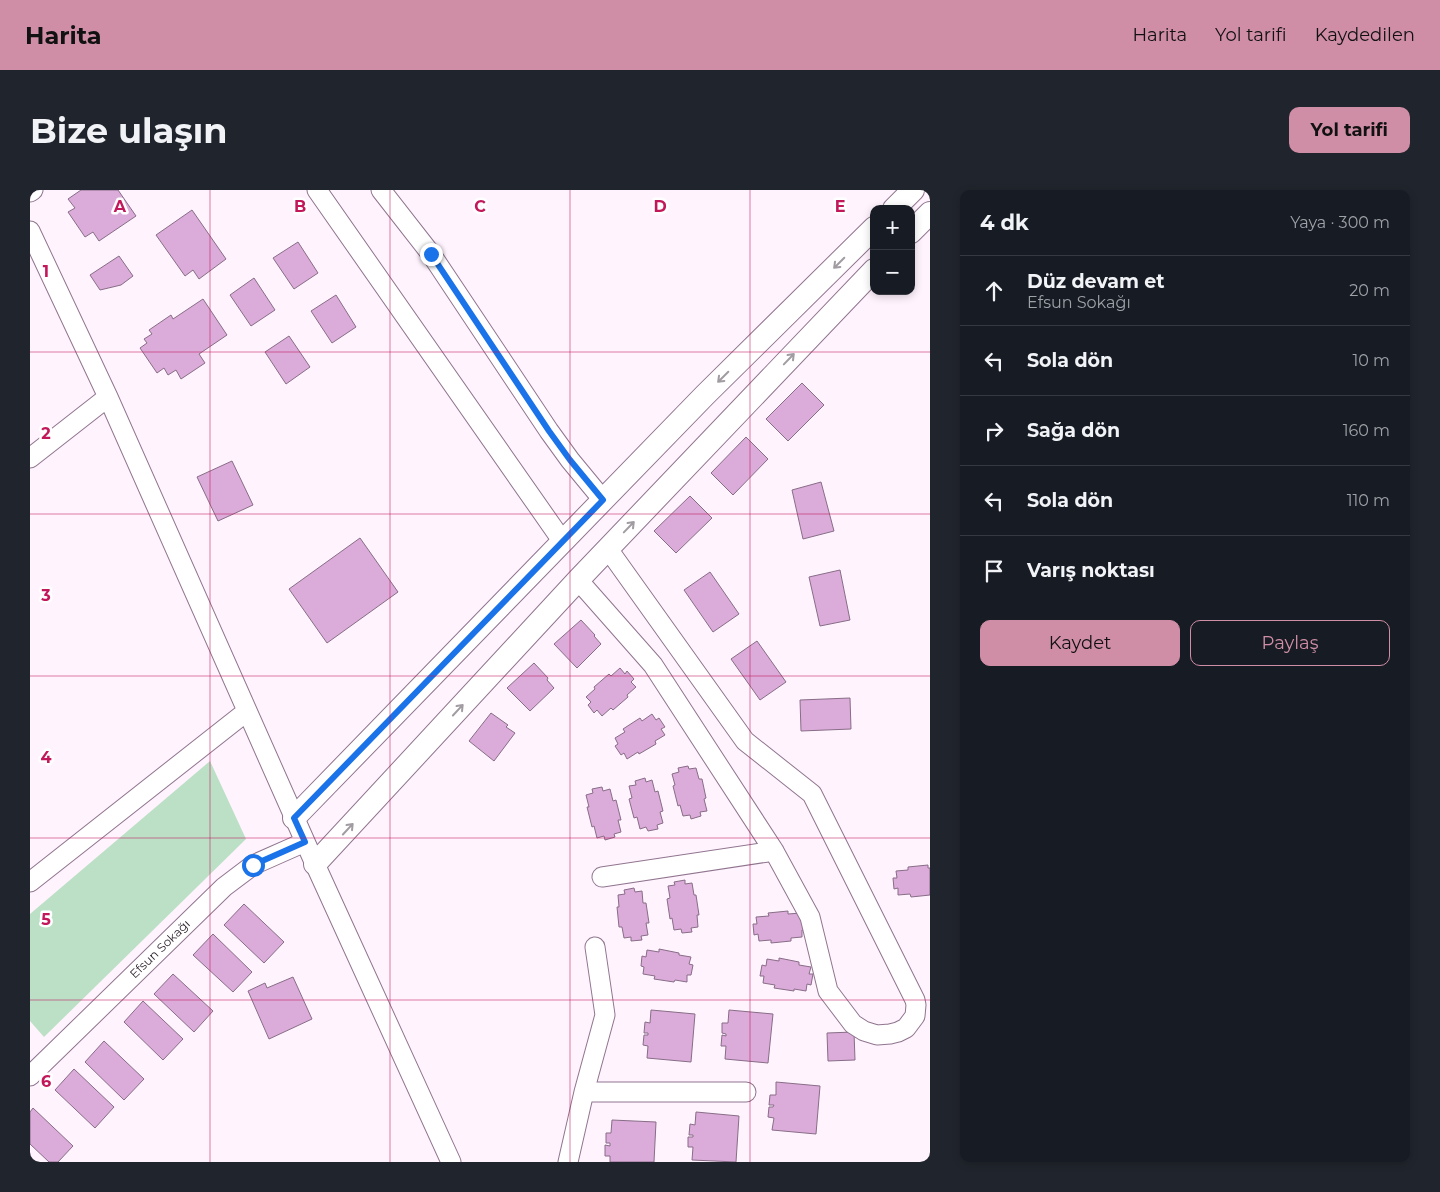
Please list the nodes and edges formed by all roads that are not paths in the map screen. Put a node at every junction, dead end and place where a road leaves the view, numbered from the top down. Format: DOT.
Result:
graph roads {
  1 [pos="33,190"];
  2 [pos="317,190"];
  3 [pos="381,190"];
  4 [pos="912,190"];
  5 [pos="30,192"];
  6 [pos="898,205"];
  7 [pos="930,213"];
  8 [pos="915,228"];
  9 [pos="30,231"];
  10 [pos="870,232"];
  11 [pos="870,274"];
  12 [pos="108,397"];
  13 [pos="30,458"];
  14 [pos="603,500"];
  15 [pos="563,542"];
  16 [pos="608,549"];
  17 [pos="578,580"];
  18 [pos="246,712"];
  19 [pos="294,818"];
  20 [pos="305,842"];
  21 [pos="774,851"];
  22 [pos="314,864"];
  23 [pos="602,878"];
  24 [pos="30,882"];
  25 [pos="595,946"];
  26 [pos="32,1071"];
  27 [pos="584,1092"];
  28 [pos="746,1092"];
  29 [pos="451,1162"];
  30 [pos="568,1162"];
  1 -- 5 [label="street"];
  2 -- 15 [label="street"];
  3 -- 14 [label="street"];
  4 -- 6 [label="street"];
  7 -- 8 [label="street"];
  9 -- 12 [label="street"];
  10 -- 14 [label="street, one-way"];
  16 -- 11 [label="street, one-way"];
  12 -- 13 [label="street"];
  12 -- 18 [label="street"];
  14 -- 15 [label="street"];
  15 -- 19 [label="street"];
  16 -- 17 [label="street"];
  16 -- 21 [label="street"];
  17 -- 21 [label="street"];
  22 -- 17 [label="street, one-way"];
  18 -- 19 [label="street"];
  18 -- 24 [label="street"];
  19 -- 20 [label="street"];
  20 -- 22 [label="street"];
  20 -- 26 [label="street, Efsun Sokağı"];
  21 -- 23 [label="street"];
  22 -- 29 [label="street"];
  25 -- 27 [label="street"];
  27 -- 28 [label="street"];
  27 -- 30 [label="street"];
}
